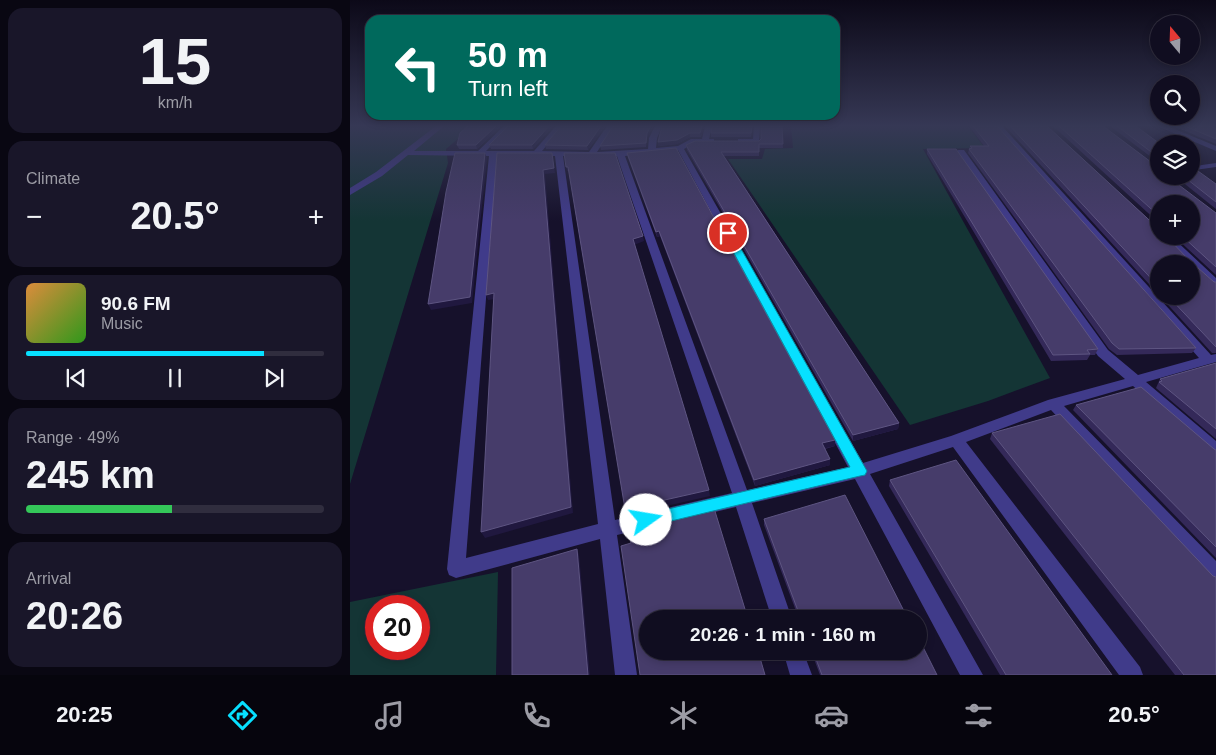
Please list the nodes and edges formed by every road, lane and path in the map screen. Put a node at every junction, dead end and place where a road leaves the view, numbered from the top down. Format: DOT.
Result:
graph roads {
  1 [pos="401,158"];
  2 [pos="487,158"];
  3 [pos="559,158"];
  4 [pos="621,158"];
  5 [pos="685,158"];
  6 [pos="965,158"];
  7 [pos="1027,158"];
  8 [pos="1216,165"];
  9 [pos="1200,167"];
  10 [pos="350,192"];
  11 [pos="1175,245"];
  12 [pos="1216,284"];
  13 [pos="1212,359"];
  14 [pos="1135,381"];
  15 [pos="1052,404"];
  16 [pos="956,440"];
  17 [pos="1216,450"];
  18 [pos="860,471"];
  19 [pos="742,498"];
  20 [pos="608,529"];
  21 [pos="1216,574"];
  22 [pos="779,610"];
  23 [pos="796,660"];
  24 [pos="626,675"];
  25 [pos="801,675"];
  26 [pos="972,675"];
  27 [pos="1132,675"];
  1 -- 10 [label="street"];
  2 -- 20 [label="street"];
  3 -- 20 [label="street"];
  4 -- 19 [label="street"];
  5 -- 18 [label="street"];
  6 -- 14 [label="street"];
  7 -- 13 [label="street"];
  8 -- 9 [label="street"];
  11 -- 12 [label="street"];
  13 -- 14 [label="street"];
  14 -- 15 [label="street"];
  14 -- 17 [label="street"];
  15 -- 16 [label="street"];
  15 -- 21 [label="street"];
  16 -- 18 [label="street"];
  16 -- 27 [label="street"];
  18 -- 19 [label="street"];
  18 -- 26 [label="street"];
  19 -- 20 [label="street"];
  19 -- 22 [label="street"];
  20 -- 24 [label="street"];
  23 -- 25 [label="street"];
}
